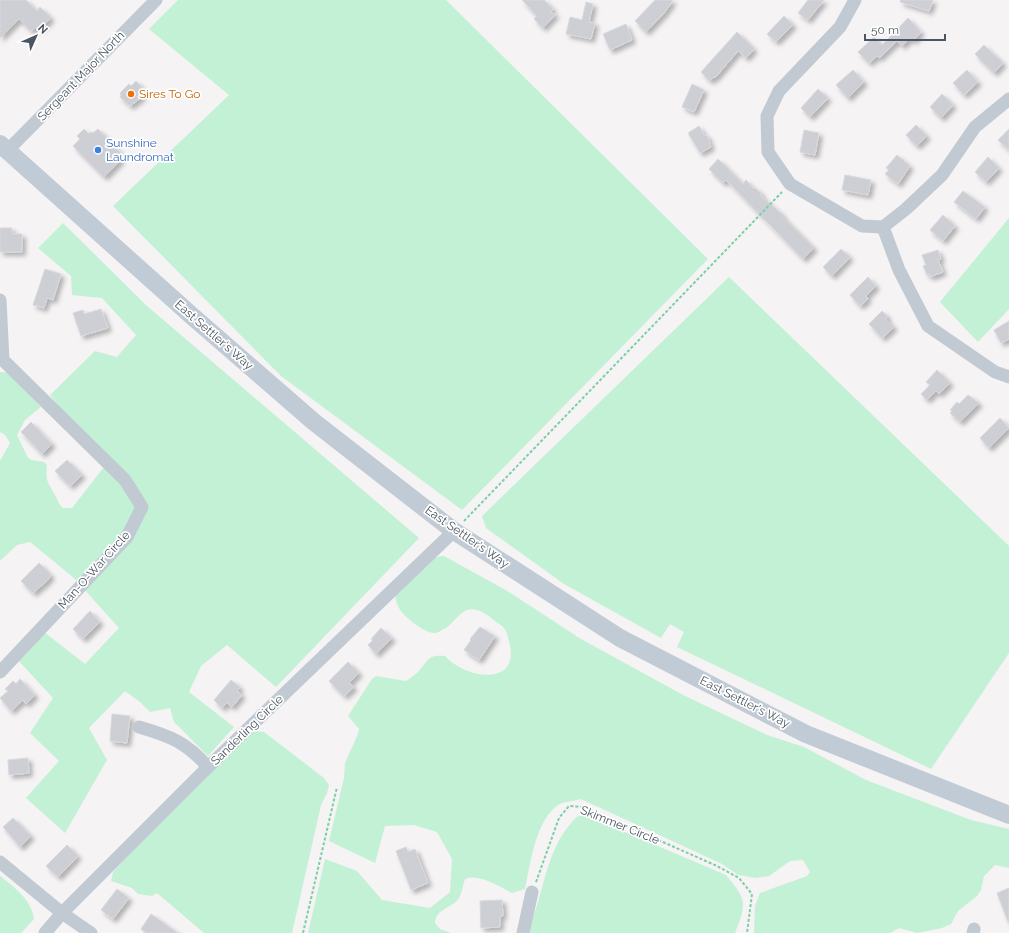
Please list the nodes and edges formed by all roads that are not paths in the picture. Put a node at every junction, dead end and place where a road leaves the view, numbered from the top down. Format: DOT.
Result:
graph roads {
  1 [pos="156,0"];
  2 [pos="855,0"];
  3 [pos="1009,99"];
  4 [pos="4,148"];
  5 [pos="883,228"];
  6 [pos="0,300"];
  7 [pos="1,361"];
  8 [pos="1009,377"];
  9 [pos="454,531"];
  10 [pos="0,672"];
  11 [pos="139,727"];
  12 [pos="208,767"];
  13 [pos="1009,815"];
  14 [pos="0,862"];
  15 [pos="532,892"];
  16 [pos="62,913"];
  17 [pos="45,933"];
  18 [pos="91,933"];
  19 [pos="523,933"];
  1 -- 4 [label="street, Sergeant Major North"];
  2 -- 5 [label="street"];
  3 -- 5 [label="street"];
  4 -- 9 [label="main road, East Settler's Way"];
  5 -- 8 [label="street"];
  6 -- 7 [label="street, Man-O-War Circle"];
  7 -- 10 [label="street, Man-O-War Circle"];
  9 -- 12 [label="street, Sanderling Circle"];
  9 -- 13 [label="main road, East Settler's Way"];
  11 -- 12 [label="street"];
  12 -- 16 [label="street, Sanderling Circle"];
  14 -- 16 [label="street"];
  15 -- 19 [label="street"];
  16 -- 17 [label="street, Sanderling Circle"];
  16 -- 18 [label="street"];
}
